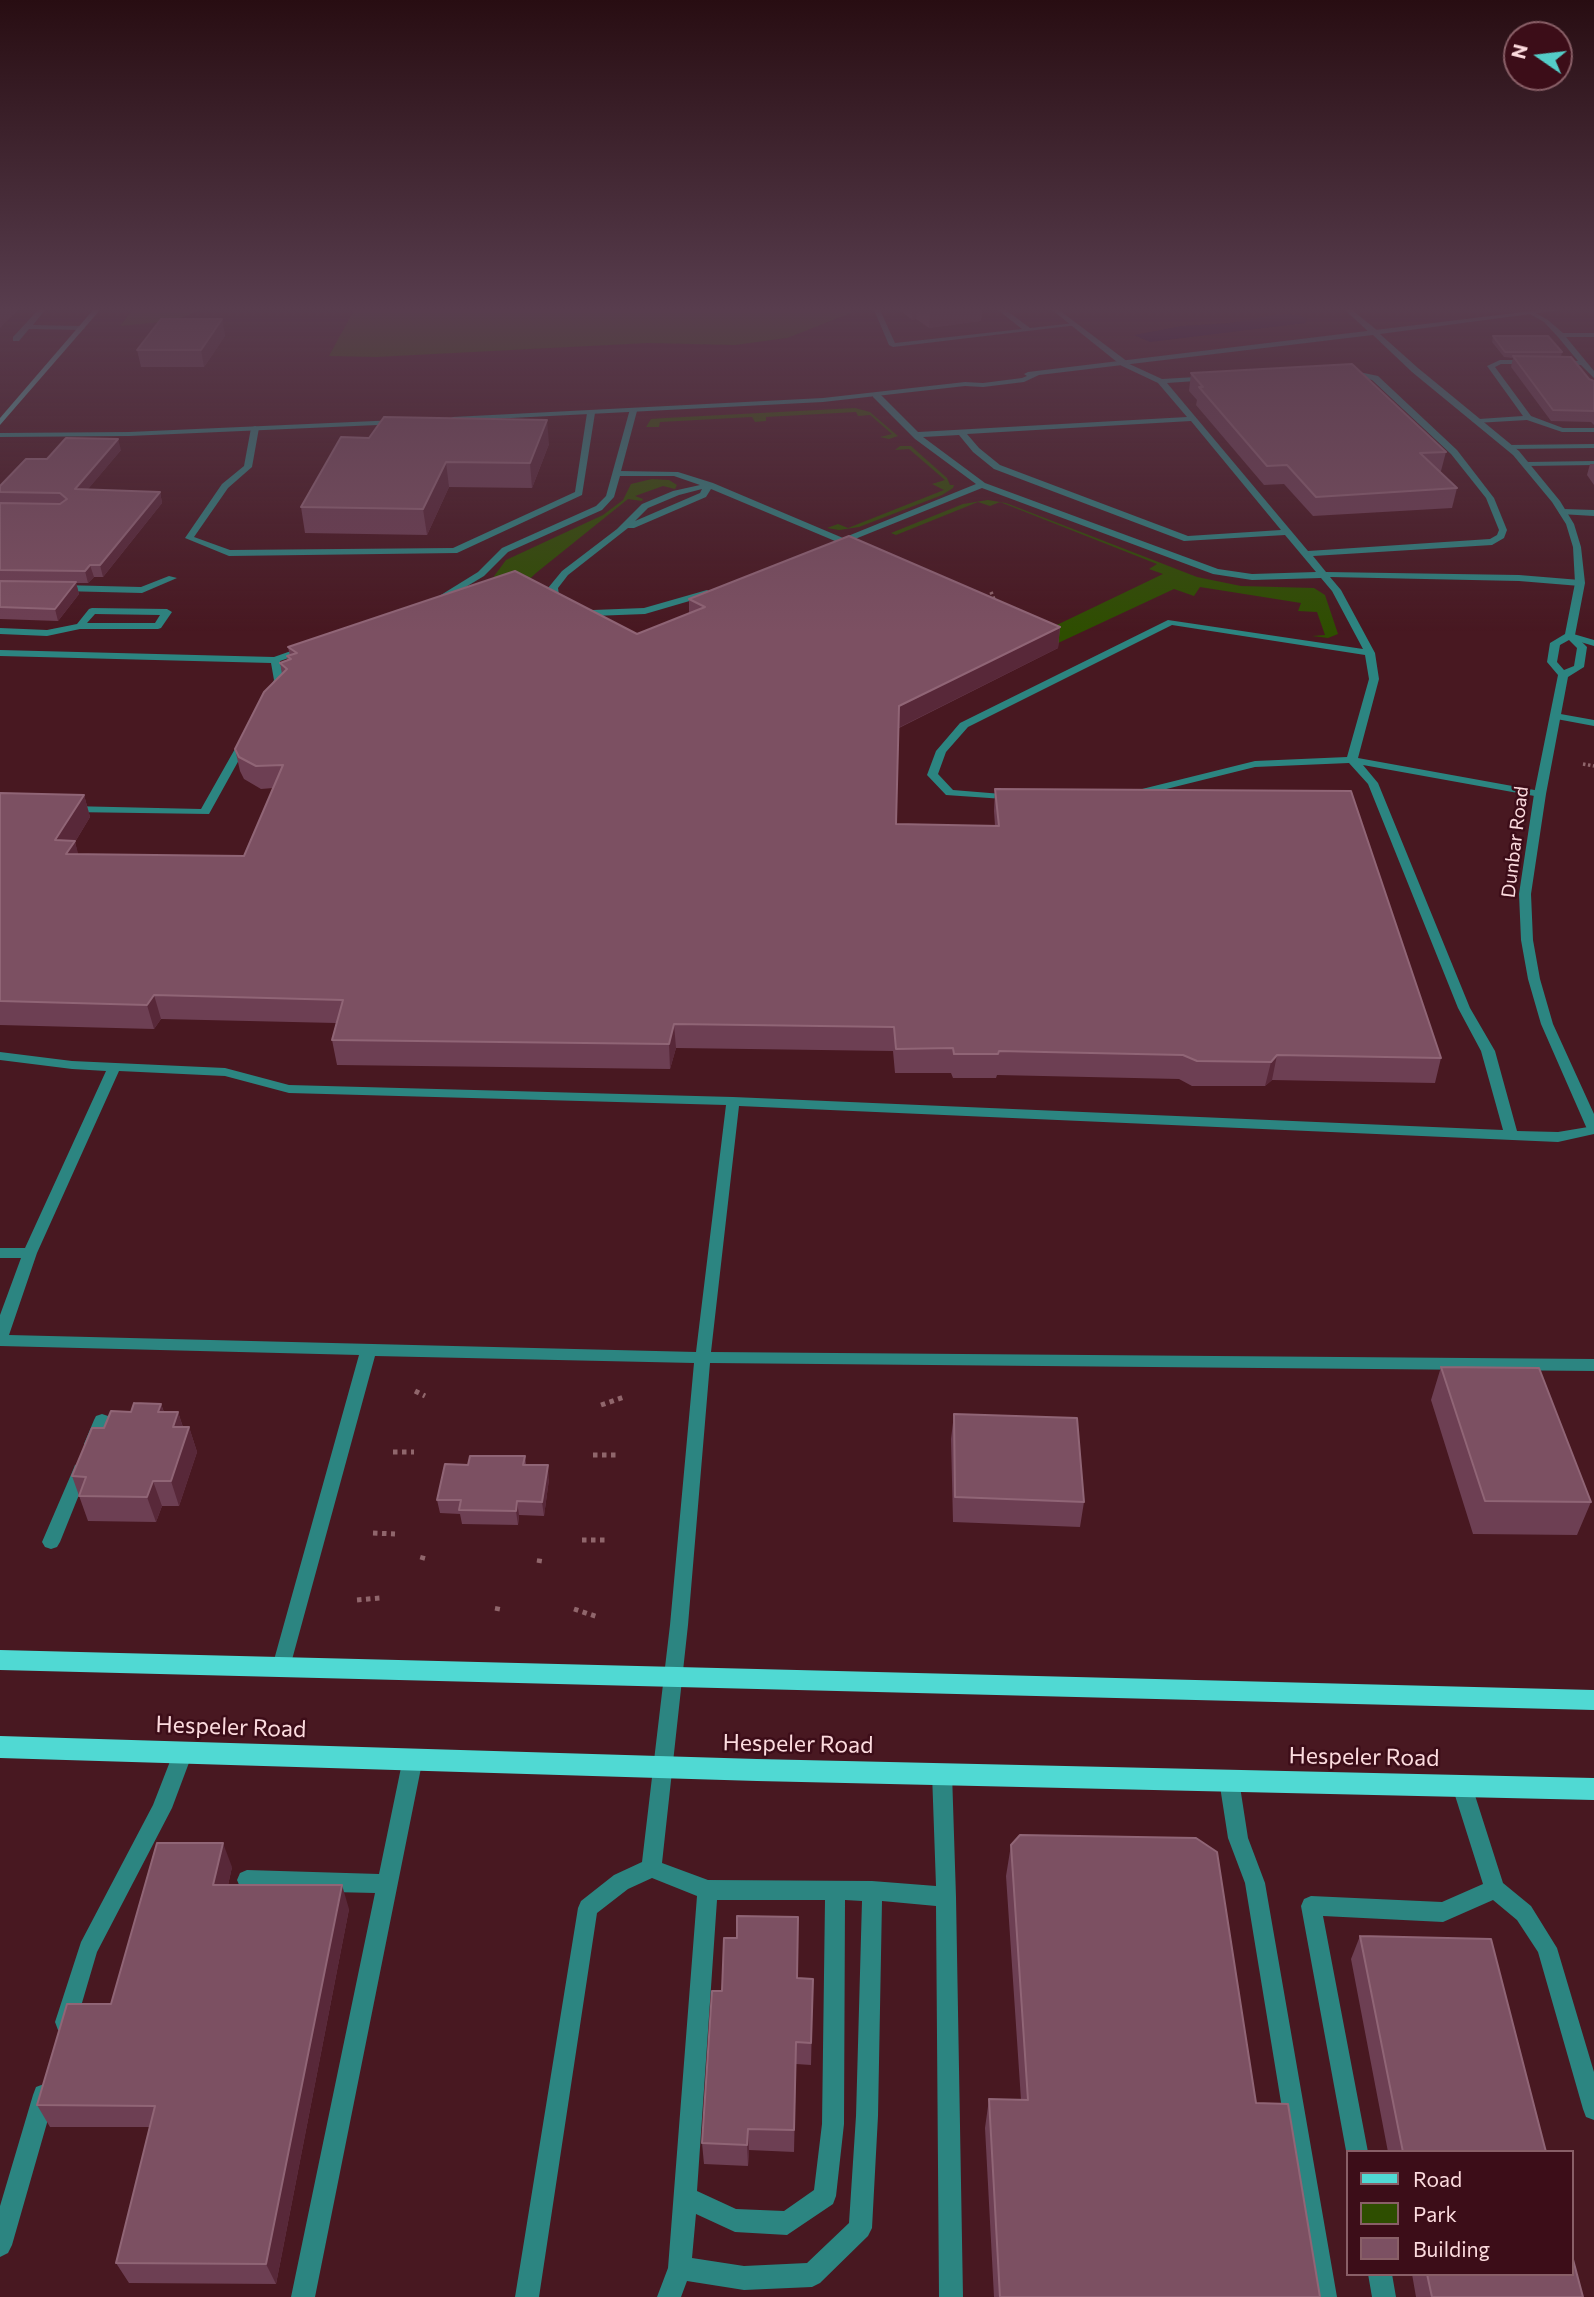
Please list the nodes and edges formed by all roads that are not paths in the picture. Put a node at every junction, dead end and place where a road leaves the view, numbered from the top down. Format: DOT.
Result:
graph roads {
  1 [pos="502,417"];
  2 [pos="590,417"];
  3 [pos="633,417"];
  4 [pos="898,417"];
  5 [pos="1417,417"];
  6 [pos="1474,417"];
  7 [pos="1528,418"];
  8 [pos="1193,419"];
  9 [pos="443,420"];
  10 [pos="1479,421"];
  11 [pos="402,422"];
  12 [pos="255,428"];
  13 [pos="1594,430"];
  14 [pos="962,432"];
  15 [pos="0,435"];
  16 [pos="916,435"];
  17 [pos="1594,446"];
  18 [pos="1508,447"];
  19 [pos="1594,463"];
  20 [pos="1526,464"];
  21 [pos="619,473"];
  22 [pos="710,485"];
  23 [pos="982,485"];
  24 [pos="1090,502"];
  25 [pos="1563,512"];
  26 [pos="1594,513"];
  27 [pos="1061,515"];
  28 [pos="524,519"];
  29 [pos="552,529"];
  30 [pos="1287,532"];
  31 [pos="844,541"];
  32 [pos="827,546"];
  33 [pos="856,547"];
  34 [pos="1306,554"];
  35 [pos="1323,575"];
  36 [pos="172,578"];
  37 [pos="1580,583"];
  38 [pos="722,587"];
  39 [pos="52,588"];
  40 [pos="431,602"];
  41 [pos="80,626"];
  42 [pos="0,631"];
  43 [pos="1570,636"];
  44 [pos="322,643"];
  45 [pos="1594,643"];
  46 [pos="0,653"];
  47 [pos="1370,653"];
  48 [pos="275,660"];
  49 [pos="1563,675"];
  50 [pos="266,703"];
  51 [pos="1555,716"];
  52 [pos="1594,723"];
  53 [pos="254,725"];
  54 [pos="1352,760"];
  55 [pos="1126,793"];
  56 [pos="1540,794"];
  57 [pos="1023,799"];
  58 [pos="55,808"];
  59 [pos="0,1056"];
  60 [pos="114,1067"];
  61 [pos="733,1101"];
  62 [pos="1594,1130"];
  63 [pos="1511,1135"];
  64 [pos="0,1253"];
  65 [pos="30,1254"];
  66 [pos="0,1339"];
  67 [pos="369,1349"];
  68 [pos="703,1356"];
  69 [pos="1594,1365"];
  70 [pos="102,1420"];
  71 [pos="51,1542"];
  72 [pos="0,1660"];
  73 [pos="281,1667"];
  74 [pos="671,1678"];
  75 [pos="1594,1700"];
  76 [pos="0,1747"];
  77 [pos="183,1752"];
  78 [pos="413,1758"];
  79 [pos="661,1766"];
  80 [pos="942,1773"];
  81 [pos="1229,1780"];
  82 [pos="1462,1786"];
  83 [pos="1594,1789"];
  84 [pos="142,1843"];
  85 [pos="167,1843"];
  86 [pos="651,1868"];
  87 [pos="247,1880"];
  88 [pos="386,1884"];
  89 [pos="1495,1889"];
  90 [pos="708,1890"];
  91 [pos="835,1891"];
  92 [pos="872,1891"];
  93 [pos="946,1897"];
  94 [pos="61,2039"];
  95 [pos="50,2077"];
  96 [pos="1594,2109"];
  97 [pos="1357,2150"];
  98 [pos="687,2198"];
  99 [pos="0,2245"];
  100 [pos="681,2268"];
  101 [pos="1380,2276"];
  102 [pos="303,2297"];
  103 [pos="527,2297"];
  104 [pos="669,2297"];
  105 [pos="951,2297"];
  106 [pos="1325,2297"];
  107 [pos="1384,2297"];
  1 -- 9 [label="street"];
  2 -- 28 [label="street"];
  3 -- 21 [label="street"];
  4 -- 16 [label="street"];
  5 -- 34 [label="street"];
  6 -- 10 [label="street, Dunbar Road"];
  7 -- 10 [label="street"];
  7 -- 13 [label="street"];
  8 -- 14 [label="street"];
  8 -- 30 [label="street"];
  10 -- 18 [label="street, Dunbar Road"];
  11 -- 12 [label="street"];
  12 -- 15 [label="street"];
  12 -- 28 [label="street"];
  14 -- 16 [label="street"];
  14 -- 24 [label="street"];
  16 -- 23 [label="street"];
  17 -- 18 [label="street"];
  18 -- 20 [label="street, Dunbar Road"];
  19 -- 20 [label="street"];
  20 -- 25 [label="street, Dunbar Road"];
  21 -- 22 [label="street"];
  21 -- 29 [label="street"];
  22 -- 31 [label="street"];
  22 -- 38 [label="street"];
  23 -- 27 [label="street"];
  23 -- 31 [label="street"];
  24 -- 27 [label="street"];
  24 -- 30 [label="street"];
  25 -- 26 [label="street"];
  25 -- 37 [label="street, Dunbar Road"];
  27 -- 35 [label="street"];
  28 -- 29 [label="street"];
  29 -- 40 [label="street"];
  30 -- 34 [label="street"];
  31 -- 32 [label="street"];
  31 -- 33 [label="street"];
  34 -- 35 [label="street"];
  35 -- 37 [label="street"];
  35 -- 47 [label="street"];
  36 -- 39 [label="street"];
  37 -- 43 [label="street, Dunbar Road"];
  41 -- 41 [label="street"];
  41 -- 42 [label="street"];
  43 -- 45 [label="street"];
  43 -- 49 [label="street, Dunbar Road"];
  43 -- 49 [label="street, Dunbar Road"];
  44 -- 48 [label="street"];
  46 -- 48 [label="street"];
  47 -- 54 [label="street"];
  47 -- 57 [label="street"];
  48 -- 50 [label="street"];
  49 -- 51 [label="street, Dunbar Road"];
  51 -- 52 [label="street"];
  51 -- 56 [label="street, Dunbar Road"];
  53 -- 58 [label="street"];
  54 -- 55 [label="street"];
  54 -- 56 [label="street"];
  54 -- 63 [label="street"];
  56 -- 62 [label="street, Dunbar Road"];
  59 -- 60 [label="street"];
  60 -- 61 [label="street"];
  60 -- 65 [label="street"];
  61 -- 63 [label="street"];
  61 -- 68 [label="street"];
  62 -- 63 [label="street"];
  64 -- 65 [label="street"];
  65 -- 66 [label="street"];
  66 -- 67 [label="street"];
  67 -- 68 [label="street"];
  67 -- 73 [label="street"];
  68 -- 69 [label="street"];
  68 -- 74 [label="street"];
  70 -- 71 [label="street"];
  72 -- 73 [label="main road"];
  73 -- 74 [label="main road"];
  74 -- 75 [label="main road"];
  74 -- 79 [label="street"];
  76 -- 77 [label="main road, Hespeler Road"];
  77 -- 78 [label="main road, Hespeler Road"];
  77 -- 84 [label="street"];
  78 -- 79 [label="main road, Hespeler Road"];
  78 -- 88 [label="street"];
  79 -- 80 [label="main road, Hespeler Road"];
  79 -- 86 [label="street"];
  80 -- 81 [label="main road, Hespeler Road"];
  80 -- 93 [label="street"];
  81 -- 82 [label="main road, Hespeler Road"];
  81 -- 106 [label="street"];
  82 -- 83 [label="main road, Hespeler Road"];
  82 -- 89 [label="street"];
  84 -- 85 [label="street"];
  84 -- 94 [label="street"];
  86 -- 90 [label="street"];
  86 -- 103 [label="street"];
  87 -- 88 [label="street"];
  88 -- 102 [label="street"];
  89 -- 96 [label="street"];
  89 -- 97 [label="street"];
  90 -- 91 [label="street"];
  90 -- 98 [label="street"];
  91 -- 92 [label="street"];
  91 -- 98 [label="street"];
  92 -- 93 [label="street"];
  92 -- 100 [label="street"];
  93 -- 105 [label="street"];
  95 -- 99 [label="street"];
  98 -- 100 [label="street"];
  100 -- 104 [label="street"];
  101 -- 107 [label="street"];
}
